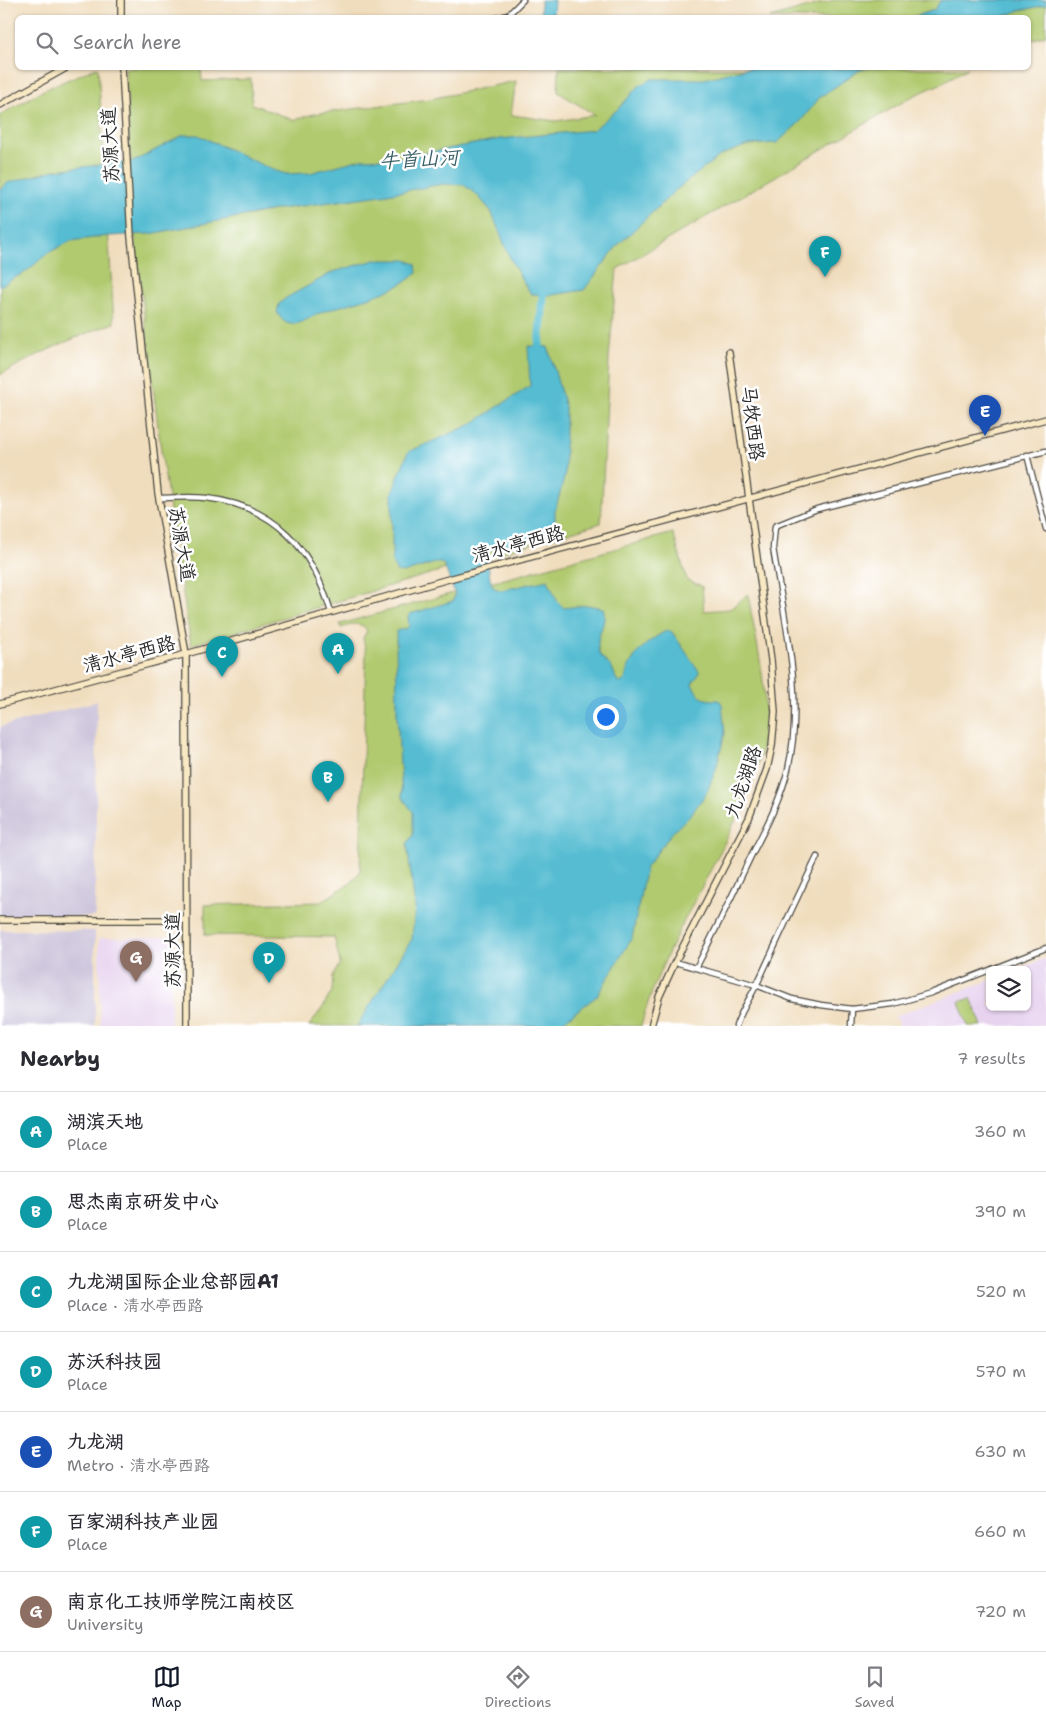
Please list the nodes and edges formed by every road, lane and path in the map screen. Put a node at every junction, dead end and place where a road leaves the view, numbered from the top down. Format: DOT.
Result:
graph roads {
  1 [pos="121,0"];
  2 [pos="523,0"];
  3 [pos="121,15"];
  4 [pos="508,15"];
  5 [pos="62,70"];
  6 [pos="122,70"];
  7 [pos="0,105"];
  8 [pos="729,352"];
  9 [pos="1046,418"];
  10 [pos="1046,451"];
  11 [pos="1027,455"];
  12 [pos="159,498"];
  13 [pos="748,498"];
  14 [pos="1046,529"];
  15 [pos="331,612"];
  16 [pos="186,654"];
  17 [pos="0,704"];
  18 [pos="817,857"];
  19 [pos="0,920"];
  20 [pos="186,920"];
  21 [pos="1046,948"];
  22 [pos="675,962"];
  23 [pos="696,968"];
  24 [pos="756,986"];
  25 [pos="852,1009"];
  26 [pos="187,1026"];
  27 [pos="651,1026"];
  28 [pos="736,1026"];
  29 [pos="851,1026"];
  1 -- 3 [label="main road"];
  2 -- 4 [label="street"];
  5 -- 7 [label="main road"];
  6 -- 12 [label="main road, 苏源大道"];
  8 -- 13 [label="main road, 马牧西路"];
  9 -- 13 [label="main road, 清水亭西路"];
  10 -- 11 [label="street"];
  11 -- 14 [label="street"];
  11 -- 23 [label="street"];
  12 -- 15 [label="street"];
  12 -- 16 [label="main road, 苏源大道"];
  13 -- 15 [label="main road, 清水亭西路"];
  13 -- 22 [label="main road, 九龙湖路"];
  15 -- 16 [label="main road, 清水亭西路"];
  16 -- 17 [label="main road, 清水亭西路"];
  16 -- 20 [label="main road, 苏源大道"];
  18 -- 24 [label="street"];
  19 -- 20 [label="main road"];
  20 -- 26 [label="main road, 苏源大道"];
  21 -- 25 [label="street"];
  22 -- 23 [label="street"];
  22 -- 27 [label="main road, 九龙湖路"];
  23 -- 24 [label="street"];
  24 -- 25 [label="street"];
  24 -- 28 [label="street"];
  25 -- 29 [label="street"];
}
